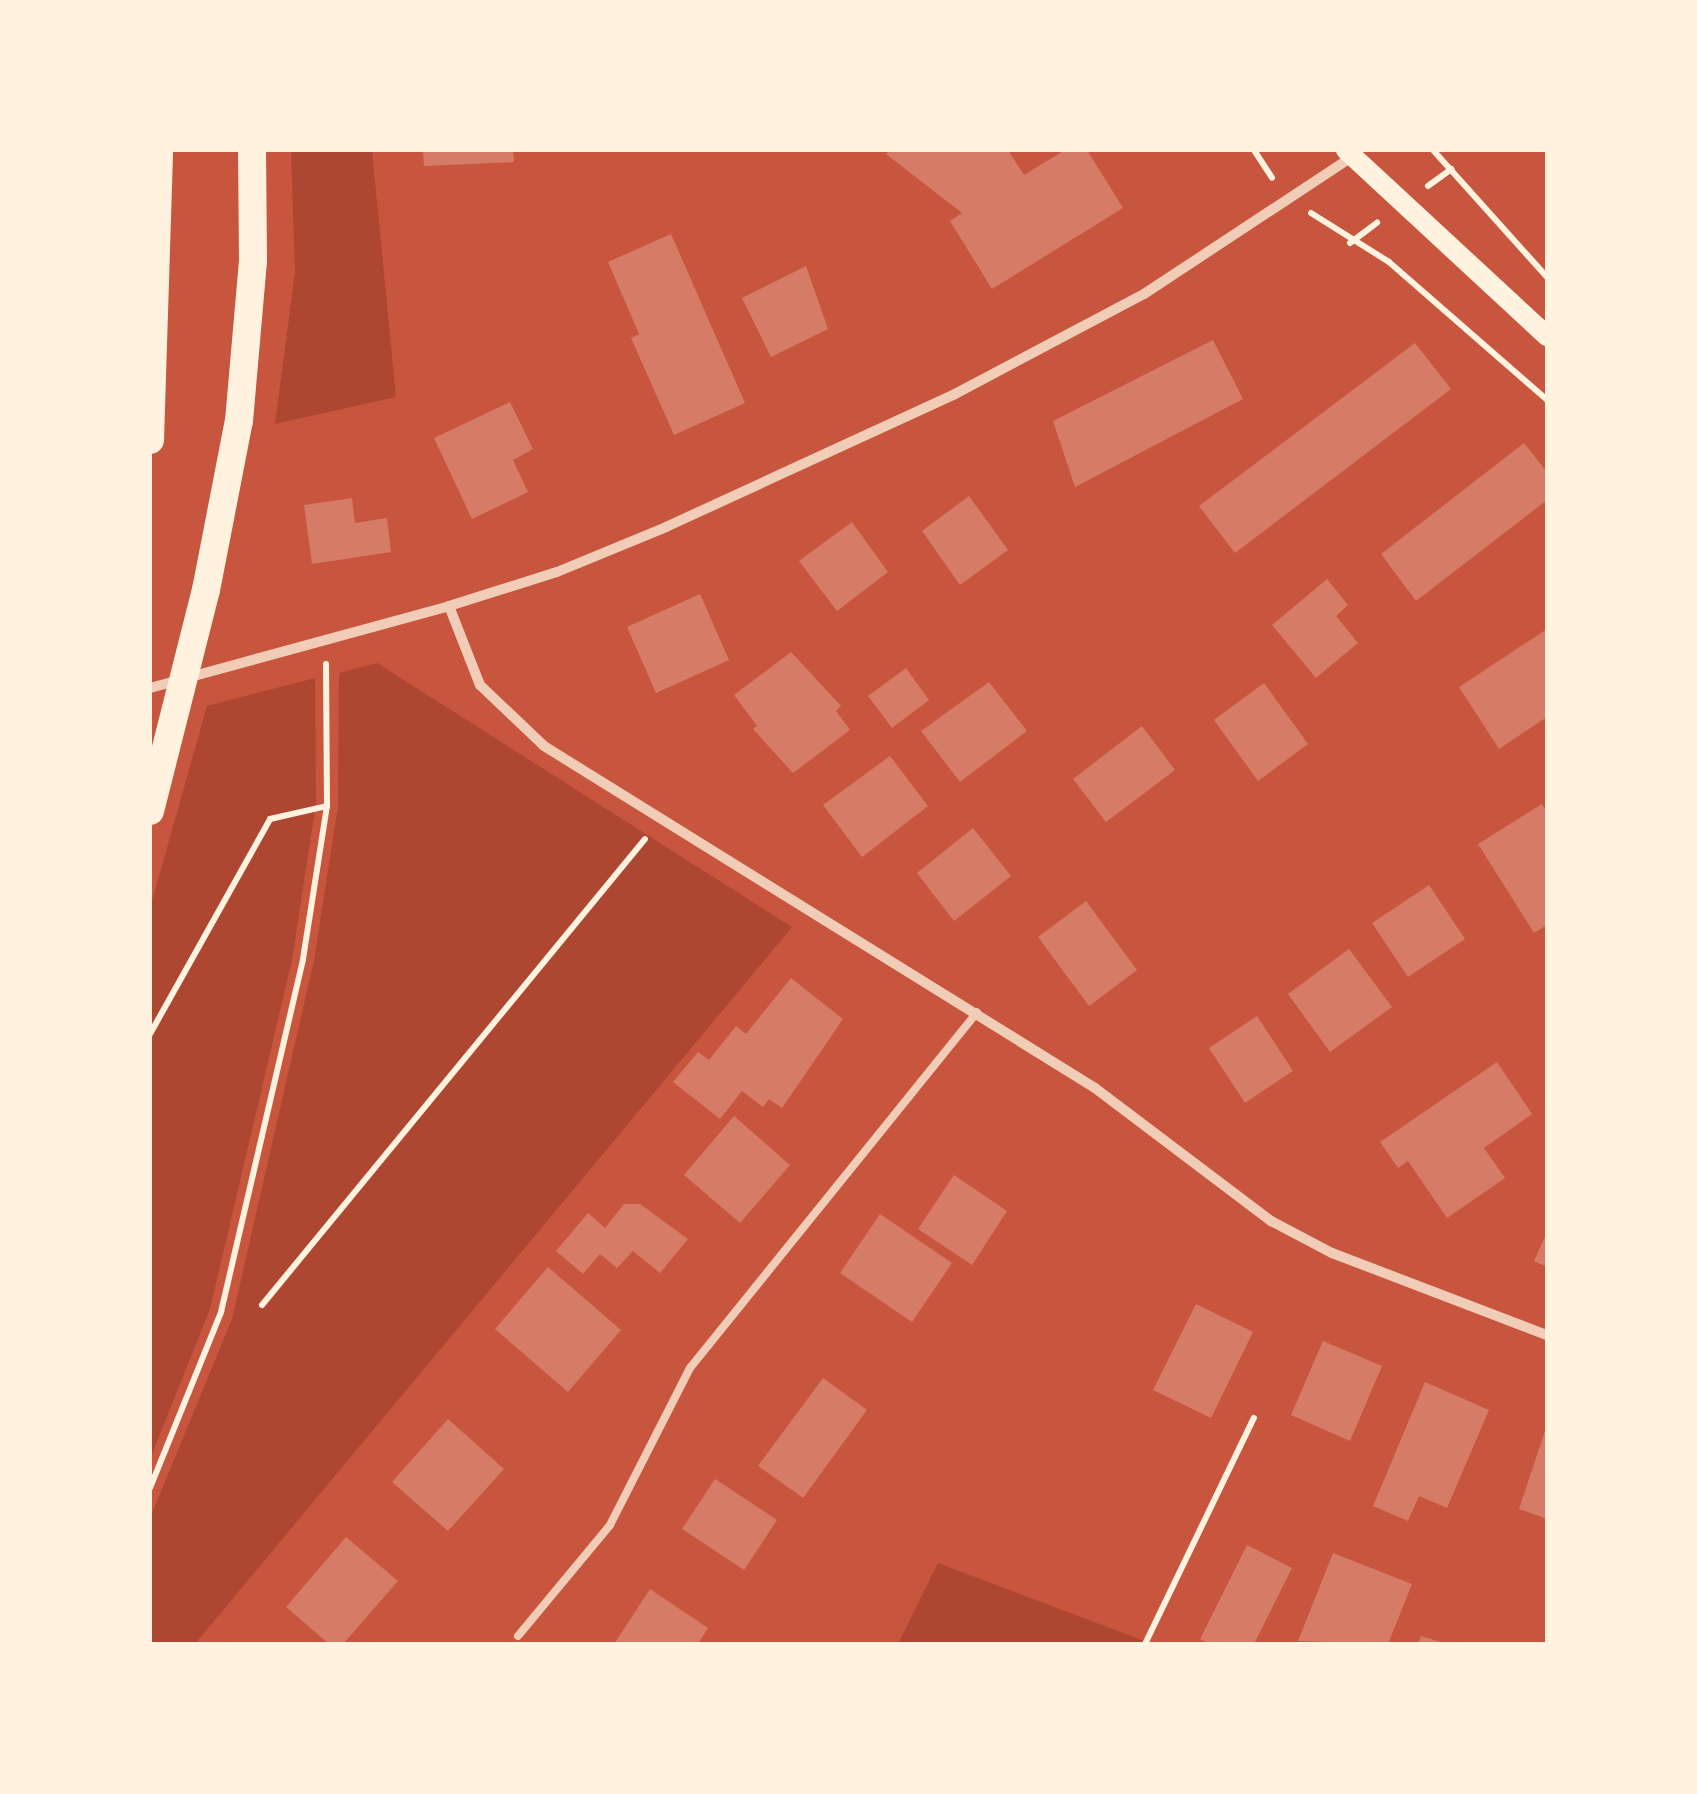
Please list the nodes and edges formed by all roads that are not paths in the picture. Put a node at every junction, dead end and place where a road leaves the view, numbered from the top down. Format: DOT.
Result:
graph roads {
  1 [pos="159,150"];
  2 [pos="252,150"];
  3 [pos="1353,152"];
  4 [pos="1547,336"];
  5 [pos="150,440"];
  6 [pos="449,606"];
  7 [pos="150,688"];
  8 [pos="150,811"];
  9 [pos="977,1012"];
  10 [pos="1547,1334"];
  11 [pos="518,1636"];
  1 -- 5 [label="highway"];
  2 -- 8 [label="highway"];
  3 -- 4 [label="main road"];
  3 -- 6 [label="street"];
  6 -- 7 [label="street"];
  6 -- 9 [label="street"];
  9 -- 10 [label="street"];
  9 -- 11 [label="lane"];
}
